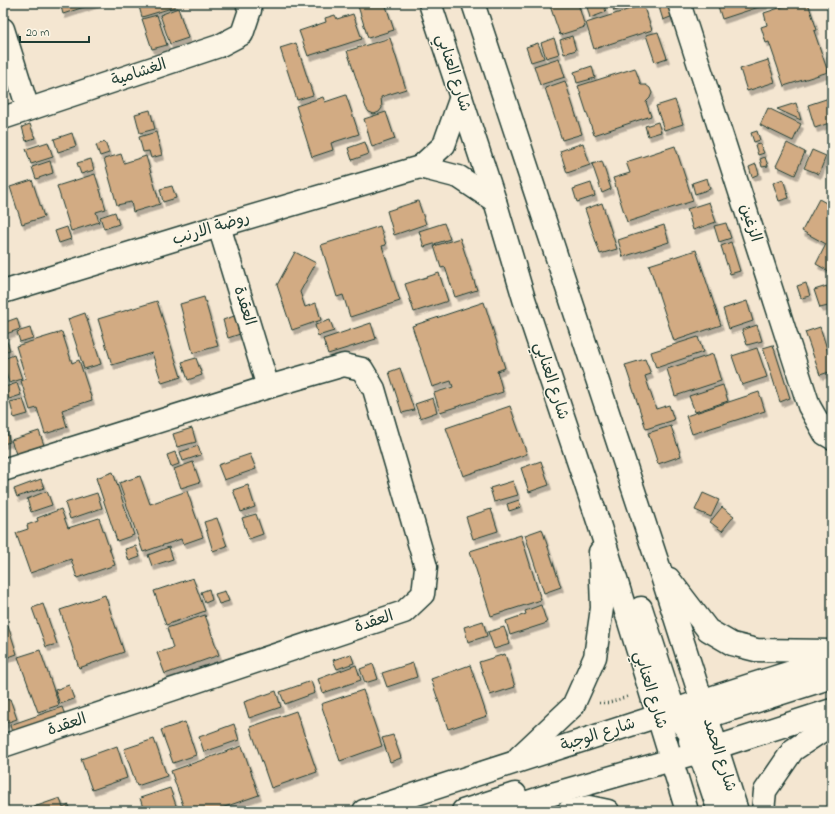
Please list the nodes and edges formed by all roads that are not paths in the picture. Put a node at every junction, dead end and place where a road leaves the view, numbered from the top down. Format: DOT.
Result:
graph roads {
  1 [pos="247,3"];
  2 [pos="430,3"];
  3 [pos="473,3"];
  4 [pos="679,3"];
  5 [pos="3,29"];
  6 [pos="461,97"];
  7 [pos="28,110"];
  8 [pos="3,118"];
  9 [pos="420,167"];
  10 [pos="495,201"];
  11 [pos="219,226"];
  12 [pos="3,292"];
  13 [pos="524,300"];
  14 [pos="268,387"];
  15 [pos="832,438"];
  16 [pos="3,470"];
  17 [pos="599,524"];
  18 [pos="659,566"];
  19 [pos="832,651"];
  20 [pos="832,659"];
  21 [pos="832,678"];
  22 [pos="704,709"];
  23 [pos="832,710"];
  24 [pos="832,724"];
  25 [pos="675,731"];
  26 [pos="3,746"];
  27 [pos="707,749"];
  28 [pos="514,762"];
  29 [pos="364,811"];
  30 [pos="463,811"];
  31 [pos="500,811"];
  32 [pos="569,811"];
  33 [pos="608,811"];
  34 [pos="687,811"];
  35 [pos="719,811"];
  36 [pos="737,811"];
  37 [pos="763,811"];
  1 -- 7 [label="street, الغشامية"];
  2 -- 6 [label="street, شارع العنابي"];
  3 -- 18 [label="street"];
  4 -- 15 [label="street, الزغين"];
  5 -- 7 [label="street"];
  6 -- 9 [label="street, روضة الارنب"];
  6 -- 10 [label="street, شارع العنابي"];
  7 -- 8 [label="street, الغشامية"];
  9 -- 10 [label="street"];
  9 -- 11 [label="street, روضة الارنب"];
  10 -- 13 [label="street, شارع العنابي"];
  11 -- 12 [label="street, روضة الارنب"];
  11 -- 14 [label="street, العقدة"];
  13 -- 17 [label="street, شارع العنابي"];
  13 -- 25 [label="street"];
  14 -- 16 [label="street, العقدة"];
  14 -- 26 [label="street, العقدة"];
  17 -- 25 [label="street, شارع العنابي"];
  17 -- 28 [label="street"];
  18 -- 19 [label="street"];
  18 -- 22 [label="street"];
  20 -- 22 [label="street, شارع الوجبة"];
  21 -- 22 [label="street"];
  22 -- 25 [label="street, شارع الوجبة"];
  22 -- 27 [label="street, شارع الحمد"];
  23 -- 27 [label="street, شارع الوجبة"];
  24 -- 37 [label="street"];
  25 -- 27 [label="street, شارع الوجبة"];
  25 -- 27 [label="street"];
  25 -- 28 [label="street, شارع الوجبة"];
  25 -- 30 [label="street"];
  25 -- 31 [label="street, شارع الوجبة"];
  25 -- 34 [label="street"];
  27 -- 35 [label="street"];
  27 -- 36 [label="street, شارع الحمد"];
  28 -- 29 [label="street, شارع الوجبة"];
  32 -- 33 [label="street"];
}
